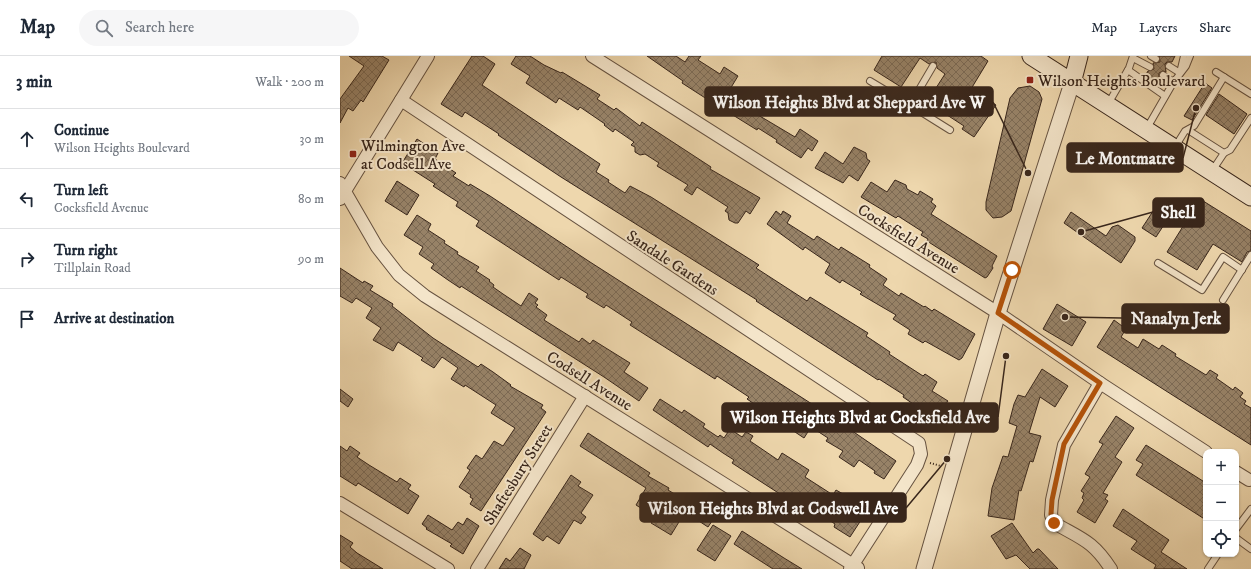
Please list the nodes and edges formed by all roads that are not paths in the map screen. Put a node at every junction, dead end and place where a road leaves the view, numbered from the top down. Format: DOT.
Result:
graph roads {
  1 [pos="428,56"];
  2 [pos="592,56"];
  3 [pos="1031,56"];
  4 [pos="1079,56"];
  5 [pos="1184,56"];
  6 [pos="1190,56"];
  7 [pos="1133,57"];
  8 [pos="933,66"];
  9 [pos="1169,66"];
  10 [pos="1150,68"];
  11 [pos="1128,70"];
  12 [pos="1216,72"];
  13 [pos="1180,73"];
  14 [pos="1164,76"];
  15 [pos="1224,77"];
  16 [pos="870,81"];
  17 [pos="1174,82"];
  18 [pos="1072,83"];
  19 [pos="1251,94"];
  20 [pos="1166,96"];
  21 [pos="401,100"];
  22 [pos="910,105"];
  23 [pos="1108,105"];
  24 [pos="1251,118"];
  25 [pos="950,130"];
  26 [pos="1146,130"];
  27 [pos="1188,130"];
  28 [pos="1175,148"];
  29 [pos="1224,153"];
  30 [pos="1212,172"];
  31 [pos="342,191"];
  32 [pos="1251,197"];
  33 [pos="1251,256"];
  34 [pos="1158,263"];
  35 [pos="1242,270"];
  36 [pos="1223,300"];
  37 [pos="998,313"];
  38 [pos="1100,383"];
  39 [pos="585,396"];
  40 [pos="1203,450"];
  41 [pos="1239,474"];
  42 [pos="1249,480"];
  43 [pos="340,502"];
  44 [pos="1251,509"];
  45 [pos="1239,525"];
  46 [pos="1239,540"];
  47 [pos="1251,549"];
  48 [pos="1216,557"];
  49 [pos="854,568"];
  50 [pos="448,569"];
  51 [pos="476,569"];
  52 [pos="924,569"];
  53 [pos="1111,569"];
  54 [pos="1208,569"];
  1 -- 21 [label="street"];
  2 -- 37 [label="street, Cocksfield Avenue"];
  3 -- 18 [label="main road"];
  4 -- 18 [label="main road"];
  5 -- 13 [label="lane"];
  6 -- 13 [label="lane"];
  7 -- 10 [label="lane"];
  7 -- 11 [label="lane"];
  8 -- 22 [label="lane"];
  9 -- 13 [label="lane"];
  11 -- 20 [label="lane"];
  11 -- 23 [label="lane"];
  12 -- 15 [label="lane"];
  13 -- 17 [label="lane"];
  14 -- 17 [label="lane"];
  15 -- 19 [label="lane"];
  15 -- 27 [label="lane"];
  16 -- 22 [label="lane"];
  17 -- 20 [label="lane"];
  18 -- 23 [label="main road"];
  18 -- 37 [label="street"];
  20 -- 26 [label="lane"];
  21 -- 31 [label="street"];
  21 -- 49 [label="street, Sandale Gardens"];
  22 -- 25 [label="lane"];
  23 -- 26 [label="main road"];
  24 -- 29 [label="lane"];
  26 -- 28 [label="main road"];
  27 -- 28 [label="lane"];
  27 -- 29 [label="lane"];
  28 -- 30 [label="main road"];
  29 -- 30 [label="lane"];
  30 -- 32 [label="main road"];
  31 -- 39 [label="street, Codsell Avenue"];
  33 -- 35 [label="lane"];
  34 -- 35 [label="lane"];
  35 -- 36 [label="lane"];
  37 -- 38 [label="street, Cocksfield Avenue"];
  37 -- 52 [label="street"];
  38 -- 40 [label="street, Cocksfield Avenue"];
  38 -- 53 [label="street"];
  39 -- 49 [label="street, Codsell Avenue"];
  39 -- 51 [label="street, Shaftesbury Street"];
  41 -- 42 [label="street"];
  43 -- 50 [label="street"];
  44 -- 45 [label="lane"];
  46 -- 47 [label="lane"];
  48 -- 54 [label="lane"];
}
